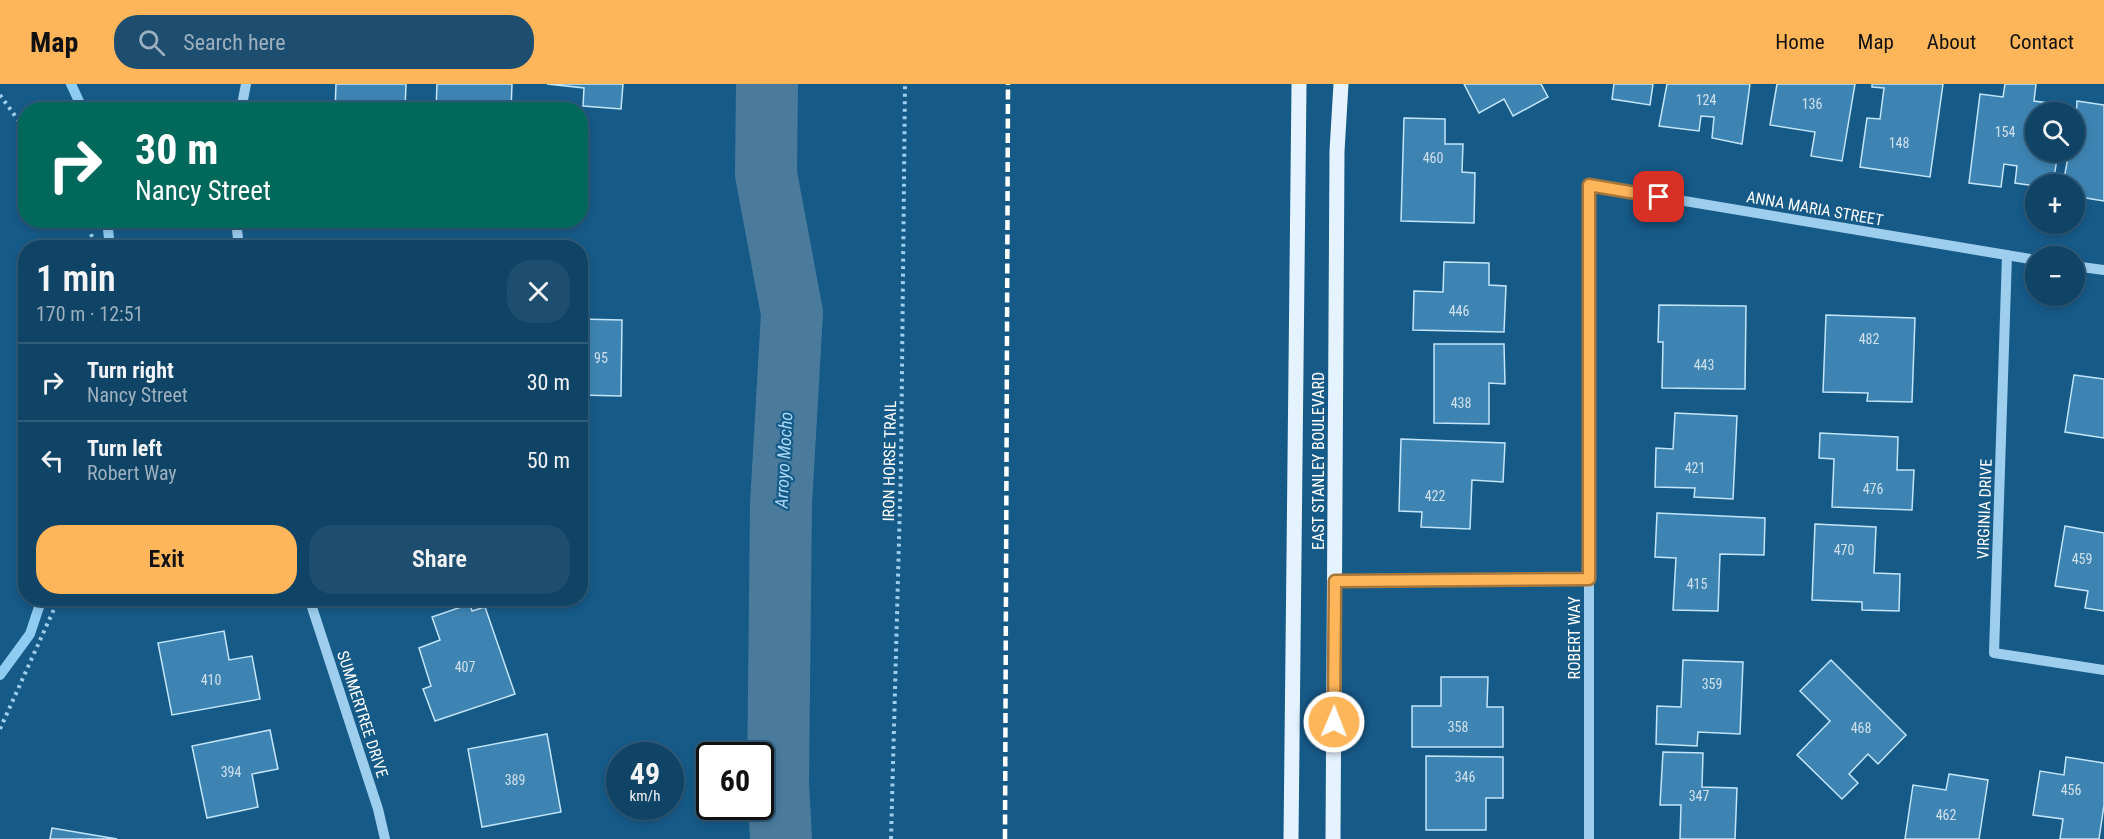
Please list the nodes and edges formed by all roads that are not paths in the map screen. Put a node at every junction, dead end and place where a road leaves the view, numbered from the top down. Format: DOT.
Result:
graph roads {
  1 [pos="246,84"];
  2 [pos="1299,84"];
  3 [pos="1341,84"];
  4 [pos="243,102"];
  5 [pos="1589,185"];
  6 [pos="2007,255"];
  7 [pos="2025,258"];
  8 [pos="2085,267"];
  9 [pos="2104,270"];
  10 [pos="1589,579"];
  11 [pos="1335,581"];
  12 [pos="312,606"];
  13 [pos="2104,670"];
  14 [pos="384,839"];
  15 [pos="1291,839"];
  16 [pos="1333,839"];
  17 [pos="1589,839"];
  1 -- 4 [label="street"];
  2 -- 15 [label="main road, EAST STANLEY BOULEVARD"];
  3 -- 11 [label="main road, EAST STANLEY BOULEVARD"];
  5 -- 6 [label="street, ANNA MARIA STREET"];
  5 -- 10 [label="street, ROBERT WAY"];
  6 -- 7 [label="street, ANNA MARIA STREET"];
  6 -- 13 [label="street, VIRGINIA DRIVE"];
  8 -- 9 [label="street"];
  10 -- 11 [label="street"];
  10 -- 17 [label="street, ROBERT WAY"];
  11 -- 16 [label="main road, EAST STANLEY BOULEVARD"];
  12 -- 14 [label="street, SUMMERTREE DRIVE"];
}
